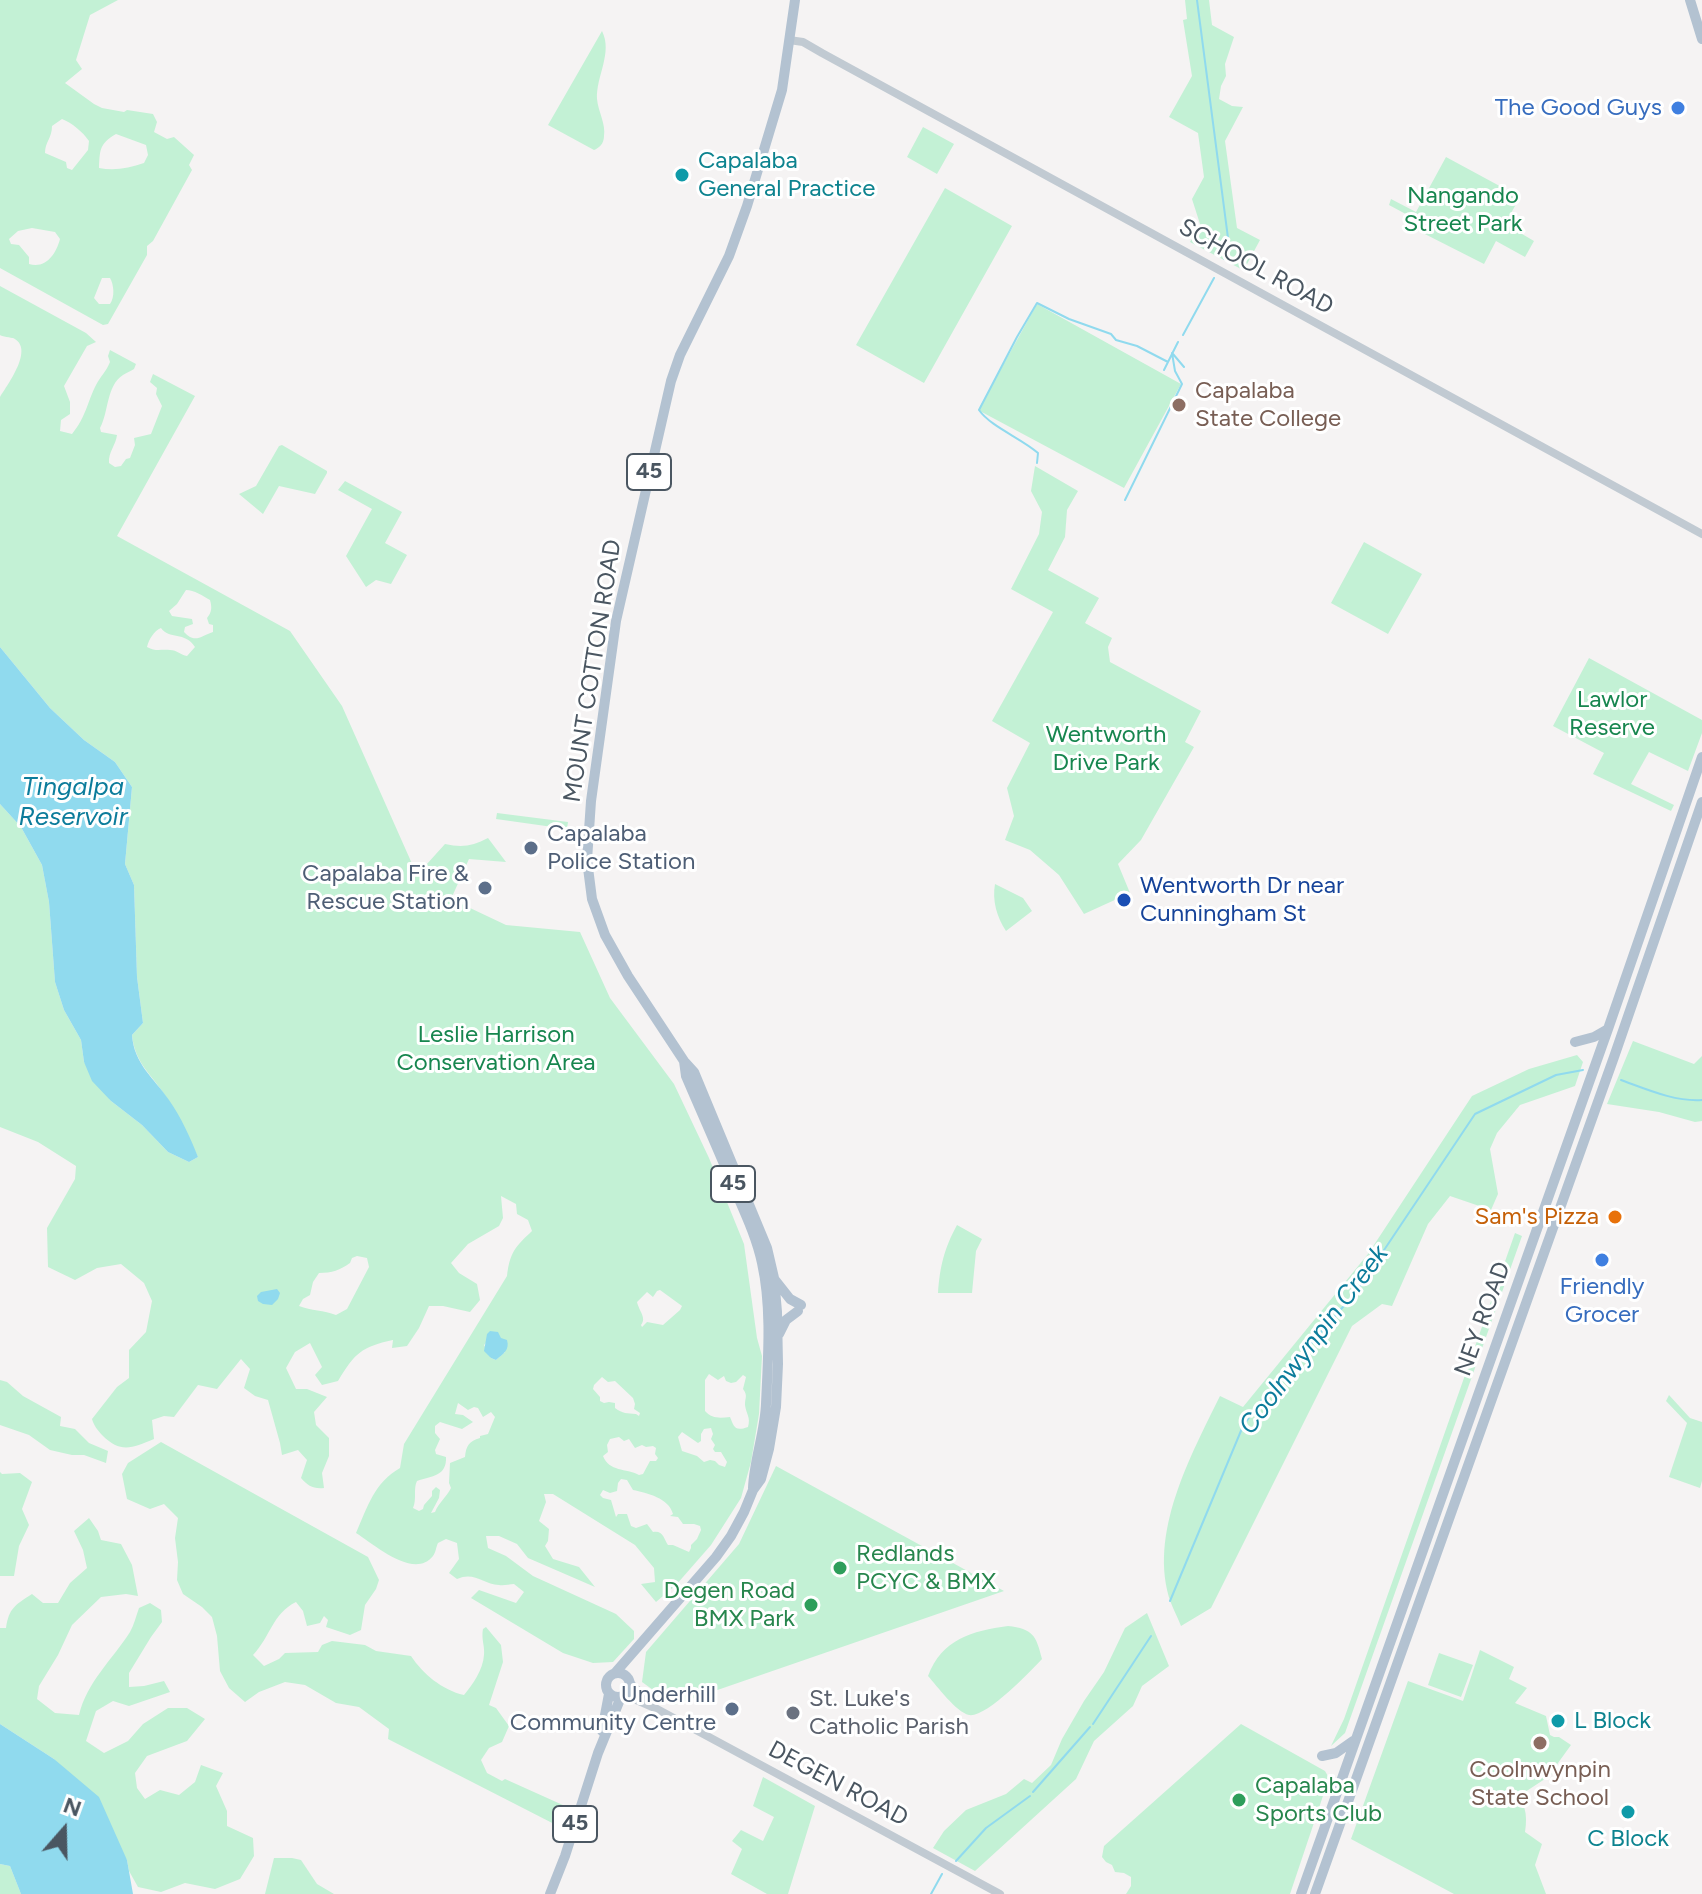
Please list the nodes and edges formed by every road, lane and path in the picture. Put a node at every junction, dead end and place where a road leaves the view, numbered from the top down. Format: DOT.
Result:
graph roads {
  1 [pos="795,0"];
  2 [pos="1690,0"];
  3 [pos="1702,39"];
  4 [pos="789,40"];
  5 [pos="1702,534"];
  6 [pos="1702,757"];
  7 [pos="1702,802"];
  8 [pos="1608,1029"];
  9 [pos="1575,1042"];
  10 [pos="684,1061"];
  11 [pos="774,1278"];
  12 [pos="778,1335"];
  13 [pos="753,1490"];
  14 [pos="637,1648"];
  15 [pos="615,1673"];
  16 [pos="629,1680"];
  17 [pos="609,1694"];
  18 [pos="623,1696"];
  19 [pos="657,1709"];
  20 [pos="1355,1740"];
  21 [pos="598,1753"];
  22 [pos="1322,1756"];
  23 [pos="550,1894"];
  24 [pos="1000,1894"];
  25 [pos="1301,1894"];
  26 [pos="1315,1894"];
  1 -- 4 [label="main road, MOUNT COTTON ROAD / 45"];
  2 -- 3 [label="main road"];
  4 -- 5 [label="street, SCHOOL ROAD"];
  4 -- 10 [label="main road, MOUNT COTTON ROAD / 45"];
  6 -- 8 [label="main road, NEY ROAD"];
  7 -- 26 [label="main road, NEY ROAD"];
  8 -- 9 [label="main road"];
  8 -- 20 [label="main road, NEY ROAD"];
  10 -- 11 [label="main road, MOUNT COTTON ROAD / 45"];
  10 -- 13 [label="main road, MOUNT COTTON ROAD / 45"];
  11 -- 12 [label="main road, MOUNT COTTON ROAD / 45"];
  11 -- 12 [label="main road"];
  12 -- 13 [label="main road, MOUNT COTTON ROAD / 45"];
  13 -- 14 [label="main road, MOUNT COTTON ROAD / 45"];
  14 -- 15 [label="main road, MOUNT COTTON ROAD / 45"];
  14 -- 16 [label="main road, MOUNT COTTON ROAD / 45"];
  15 -- 16 [label="main road"];
  15 -- 17 [label="main road, 45"];
  16 -- 18 [label="main road, 45"];
  16 -- 19 [label="street, DEGEN ROAD"];
  17 -- 18 [label="main road"];
  17 -- 21 [label="main road, 45"];
  18 -- 19 [label="street, DEGEN ROAD"];
  18 -- 21 [label="main road, 45"];
  19 -- 24 [label="street, DEGEN ROAD"];
  20 -- 22 [label="main road"];
  20 -- 25 [label="main road, NEY ROAD"];
  21 -- 23 [label="main road, 45"];
}
